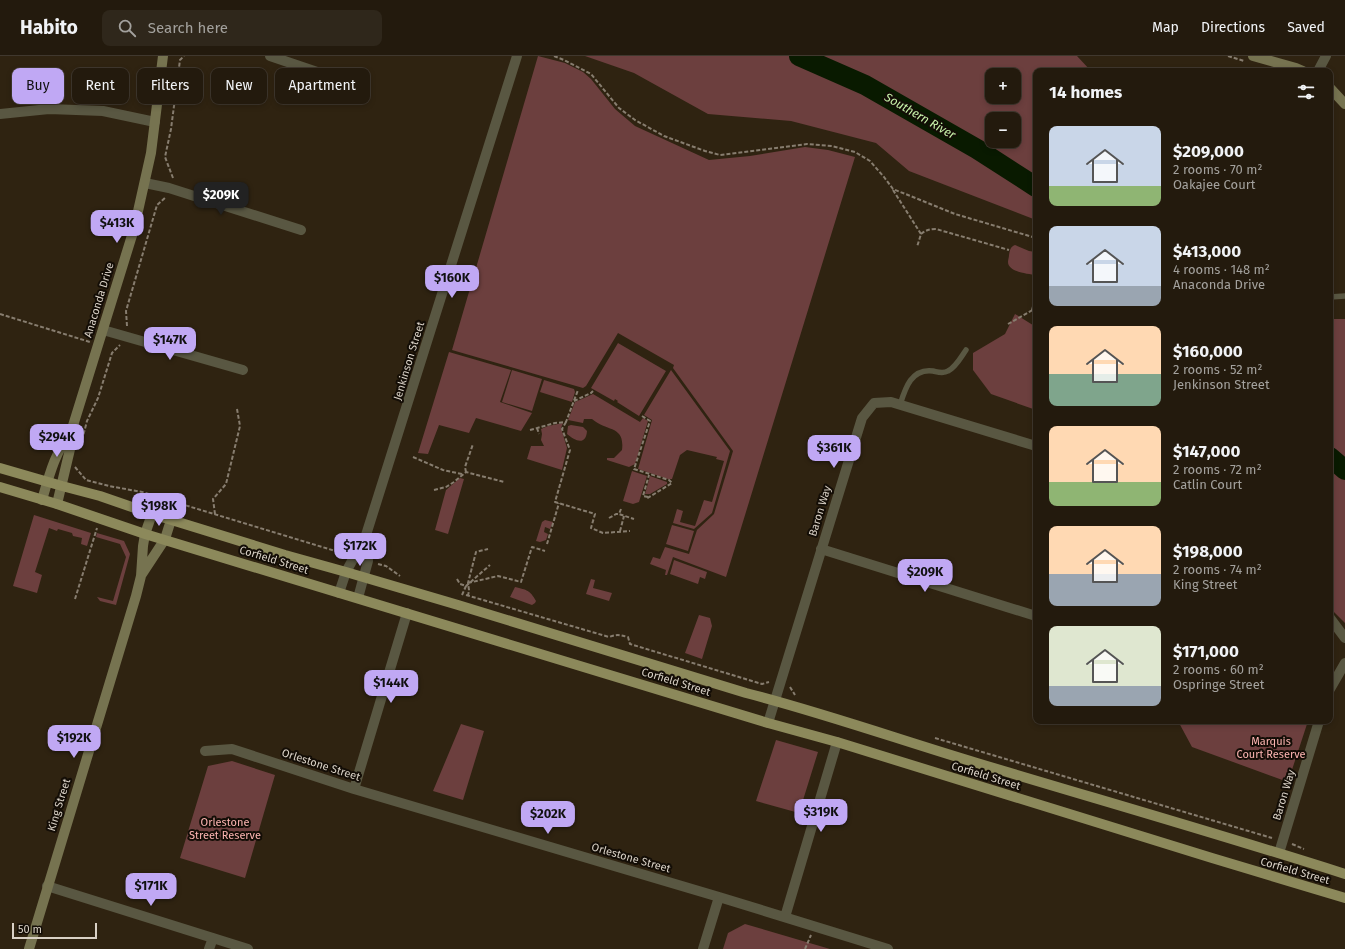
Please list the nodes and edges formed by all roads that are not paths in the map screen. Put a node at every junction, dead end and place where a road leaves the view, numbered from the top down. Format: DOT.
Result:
graph roads {
  1 [pos="163,56"];
  2 [pos="270,56"];
  3 [pos="517,56"];
  4 [pos="1253,56"];
  5 [pos="1326,56"];
  6 [pos="305,68"];
  7 [pos="1296,68"];
  8 [pos="1320,68"];
  9 [pos="1333,91"];
  10 [pos="1345,104"];
  11 [pos="0,114"];
  12 [pos="155,122"];
  13 [pos="145,183"];
  14 [pos="302,230"];
  15 [pos="1345,296"];
  16 [pos="1333,297"];
  17 [pos="103,330"];
  18 [pos="966,350"];
  19 [pos="243,370"];
  20 [pos="900,405"];
  21 [pos="71,432"];
  22 [pos="1033,445"];
  23 [pos="0,468"];
  24 [pos="47,482"];
  25 [pos="62,486"];
  26 [pos="0,487"];
  27 [pos="42,500"];
  28 [pos="57,504"];
  29 [pos="152,514"];
  30 [pos="170,520"];
  31 [pos="145,534"];
  32 [pos="366,535"];
  33 [pos="164,539"];
  34 [pos="821,549"];
  35 [pos="346,572"];
  36 [pos="141,576"];
  37 [pos="364,577"];
  38 [pos="339,593"];
  39 [pos="358,598"];
  40 [pos="407,613"];
  41 [pos="1033,615"];
  42 [pos="1333,622"];
  43 [pos="1345,638"];
  44 [pos="1345,664"];
  45 [pos="1333,684"];
  46 [pos="775,701"];
  47 [pos="768,723"];
  48 [pos="1318,724"];
  49 [pos="837,742"];
  50 [pos="204,751"];
  51 [pos="354,789"];
  52 [pos="1279,853"];
  53 [pos="1345,874"];
  54 [pos="47,886"];
  55 [pos="719,897"];
  56 [pos="1345,898"];
  57 [pos="785,917"];
  58 [pos="212,938"];
  59 [pos="29,949"];
  60 [pos="209,949"];
  61 [pos="248,949"];
  62 [pos="703,949"];
  63 [pos="888,949"];
  1 -- 12 [label="main road, Anaconda Drive"];
  2 -- 6 [label="street"];
  3 -- 32 [label="street, Jenkinson Street"];
  4 -- 7 [label="main road"];
  5 -- 8 [label="street"];
  9 -- 10 [label="main road"];
  11 -- 12 [label="street"];
  12 -- 13 [label="main road, Anaconda Drive"];
  13 -- 14 [label="street"];
  13 -- 17 [label="main road, Anaconda Drive"];
  15 -- 16 [label="lane"];
  17 -- 19 [label="street"];
  17 -- 21 [label="main road, Anaconda Drive"];
  18 -- 20 [label="lane"];
  20 -- 22 [label="street, Baron Way"];
  20 -- 34 [label="street, Baron Way"];
  21 -- 24 [label="main road, Anaconda Drive"];
  21 -- 25 [label="main road, Anaconda Drive"];
  23 -- 24 [label="main road, Corfield Street"];
  24 -- 25 [label="main road, Corfield Street"];
  24 -- 27 [label="main road, Anaconda Drive"];
  25 -- 28 [label="main road, Anaconda Drive"];
  25 -- 29 [label="main road, Corfield Street"];
  26 -- 27 [label="main road, Corfield Street"];
  27 -- 28 [label="main road, Corfield Street"];
  28 -- 31 [label="main road, Corfield Street"];
  29 -- 30 [label="main road, Corfield Street"];
  29 -- 31 [label="main road, King Street"];
  30 -- 33 [label="main road, King Street"];
  30 -- 35 [label="main road, Corfield Street"];
  31 -- 33 [label="main road, Corfield Street"];
  31 -- 36 [label="main road, King Street"];
  32 -- 35 [label="street, Jenkinson Street"];
  32 -- 37 [label="street, Jenkinson Street"];
  33 -- 36 [label="main road, King Street"];
  33 -- 38 [label="main road, Corfield Street"];
  34 -- 41 [label="street"];
  34 -- 46 [label="street, Baron Way"];
  35 -- 37 [label="main road, Corfield Street"];
  35 -- 38 [label="street, Jenkinson Street"];
  36 -- 54 [label="main road, King Street"];
  37 -- 39 [label="street, Jenkinson Street"];
  37 -- 46 [label="main road, Corfield Street"];
  38 -- 39 [label="main road, Corfield Street"];
  39 -- 40 [label="main road, Corfield Street"];
  40 -- 47 [label="main road, Corfield Street"];
  40 -- 51 [label="street"];
  42 -- 43 [label="street"];
  44 -- 45 [label="street"];
  46 -- 47 [label="street, Baron Way"];
  46 -- 52 [label="main road, Corfield Street"];
  47 -- 49 [label="main road, Corfield Street"];
  48 -- 52 [label="street, Baron Way"];
  49 -- 56 [label="main road, Corfield Street"];
  49 -- 57 [label="street"];
  50 -- 51 [label="street, Orlestone Street"];
  51 -- 55 [label="street, Orlestone Street"];
  52 -- 53 [label="main road, Corfield Street"];
  54 -- 58 [label="street"];
  54 -- 59 [label="main road, King Street"];
  55 -- 57 [label="street, Orlestone Street"];
  55 -- 62 [label="street"];
  57 -- 63 [label="street, Orlestone Street"];
  58 -- 60 [label="street"];
  58 -- 61 [label="street"];
}
